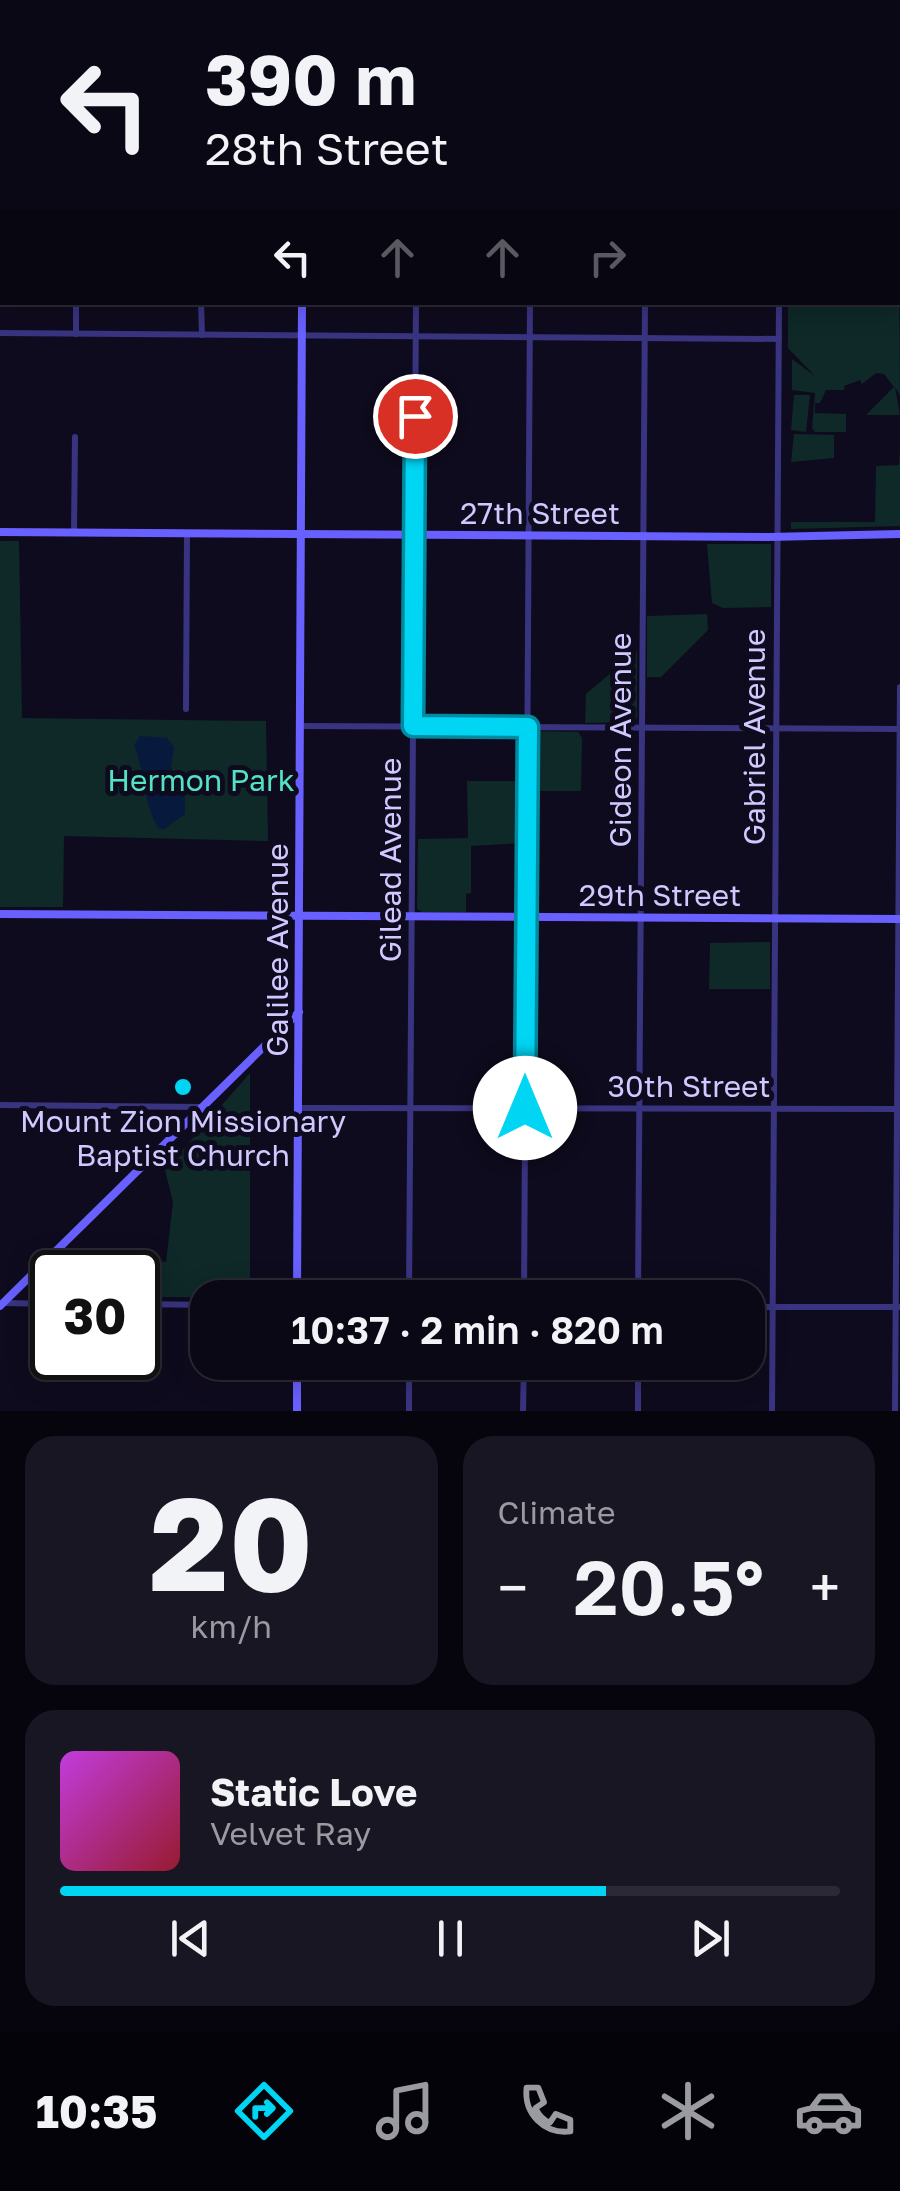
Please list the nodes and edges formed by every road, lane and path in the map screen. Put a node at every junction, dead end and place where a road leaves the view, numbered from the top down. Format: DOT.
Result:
graph roads {
  1 [pos="76,305"];
  2 [pos="202,305"];
  3 [pos="302,305"];
  4 [pos="416,305"];
  5 [pos="530,305"];
  6 [pos="645,305"];
  7 [pos="779,305"];
  8 [pos="0,333"];
  9 [pos="76,334"];
  10 [pos="202,335"];
  11 [pos="302,336"];
  12 [pos="416,336"];
  13 [pos="530,337"];
  14 [pos="645,338"];
  15 [pos="778,339"];
  16 [pos="75,437"];
  17 [pos="0,532"];
  18 [pos="74,532"];
  19 [pos="186,533"];
  20 [pos="301,534"];
  21 [pos="900,534"];
  22 [pos="414,535"];
  23 [pos="529,536"];
  24 [pos="644,537"];
  25 [pos="778,537"];
  26 [pos="900,686"];
  27 [pos="186,709"];
  28 [pos="300,726"];
  29 [pos="413,726"];
  30 [pos="528,727"];
  31 [pos="642,728"];
  32 [pos="776,728"];
  33 [pos="900,729"];
  34 [pos="0,914"];
  35 [pos="299,916"];
  36 [pos="412,916"];
  37 [pos="526,917"];
  38 [pos="641,918"];
  39 [pos="775,918"];
  40 [pos="899,919"];
  41 [pos="299,1012"];
  42 [pos="0,1105"];
  43 [pos="202,1107"];
  44 [pos="298,1108"];
  45 [pos="411,1108"];
  46 [pos="525,1108"];
  47 [pos="640,1108"];
  48 [pos="774,1109"];
  49 [pos="898,1109"];
  50 [pos="297,1280"];
  51 [pos="410,1280"];
  52 [pos="524,1280"];
  53 [pos="638,1280"];
  54 [pos="1,1304"];
  55 [pos="30,1304"];
  56 [pos="160,1304"];
  57 [pos="190,1305"];
  58 [pos="765,1307"];
  59 [pos="773,1307"];
  60 [pos="898,1307"];
  61 [pos="297,1380"];
  62 [pos="409,1380"];
  63 [pos="524,1380"];
  64 [pos="638,1380"];
  65 [pos="297,1411"];
  66 [pos="409,1411"];
  67 [pos="523,1411"];
  68 [pos="638,1411"];
  69 [pos="772,1411"];
  70 [pos="895,1411"];
  1 -- 9 [label="street"];
  2 -- 10 [label="street"];
  3 -- 11 [label="street, Galilee Avenue"];
  4 -- 12 [label="street, Gilead Avenue"];
  5 -- 13 [label="street"];
  6 -- 14 [label="street, Gideon Avenue"];
  7 -- 15 [label="street, Gabriel Avenue"];
  8 -- 9 [label="street"];
  9 -- 10 [label="street"];
  10 -- 11 [label="street"];
  11 -- 12 [label="street"];
  11 -- 20 [label="street, Galilee Avenue"];
  12 -- 13 [label="street"];
  12 -- 22 [label="street, Gilead Avenue"];
  13 -- 14 [label="street"];
  13 -- 23 [label="street"];
  14 -- 15 [label="street"];
  14 -- 24 [label="street, Gideon Avenue"];
  15 -- 25 [label="street, Gabriel Avenue"];
  16 -- 18 [label="street"];
  17 -- 18 [label="street, 27th Street"];
  18 -- 19 [label="street, 27th Street"];
  19 -- 20 [label="street, 27th Street"];
  19 -- 27 [label="street"];
  20 -- 22 [label="street, 27th Street"];
  20 -- 28 [label="street, Galilee Avenue"];
  21 -- 25 [label="street, 27th Street"];
  22 -- 23 [label="street, 27th Street"];
  22 -- 29 [label="street, Gilead Avenue"];
  23 -- 24 [label="street, 27th Street"];
  23 -- 30 [label="street"];
  24 -- 25 [label="street, 27th Street"];
  24 -- 31 [label="street, Gideon Avenue"];
  25 -- 32 [label="street, Gabriel Avenue"];
  26 -- 33 [label="street"];
  28 -- 29 [label="street"];
  28 -- 35 [label="street, Galilee Avenue"];
  29 -- 30 [label="street"];
  29 -- 36 [label="street, Gilead Avenue"];
  30 -- 31 [label="street"];
  30 -- 37 [label="street"];
  31 -- 32 [label="street"];
  31 -- 38 [label="street, Gideon Avenue"];
  32 -- 33 [label="street"];
  32 -- 39 [label="street, Gabriel Avenue"];
  33 -- 40 [label="street"];
  34 -- 35 [label="street, 29th Street"];
  35 -- 36 [label="street, 29th Street"];
  35 -- 41 [label="street, Galilee Avenue"];
  36 -- 37 [label="street, 29th Street"];
  36 -- 45 [label="street, Gilead Avenue"];
  37 -- 38 [label="street, 29th Street"];
  37 -- 46 [label="street"];
  38 -- 39 [label="street, 29th Street"];
  38 -- 47 [label="street, Gideon Avenue"];
  39 -- 40 [label="street, 29th Street"];
  39 -- 48 [label="street, Gabriel Avenue"];
  40 -- 49 [label="street"];
  41 -- 43 [label="street"];
  41 -- 44 [label="street, Galilee Avenue"];
  42 -- 43 [label="street"];
  43 -- 54 [label="street"];
  44 -- 45 [label="street, 30th Street"];
  44 -- 50 [label="street, Galilee Avenue"];
  45 -- 46 [label="street, 30th Street"];
  45 -- 51 [label="street, Gilead Avenue"];
  46 -- 47 [label="street, 30th Street"];
  46 -- 52 [label="street"];
  47 -- 48 [label="street, 30th Street"];
  47 -- 53 [label="street, Gideon Avenue"];
  48 -- 49 [label="street, 30th Street"];
  48 -- 59 [label="street, Gabriel Avenue"];
  49 -- 60 [label="street"];
  54 -- 55 [label="street"];
  56 -- 57 [label="street"];
  58 -- 59 [label="street"];
  59 -- 60 [label="street"];
  59 -- 69 [label="street, Gabriel Avenue"];
  60 -- 70 [label="street"];
  61 -- 65 [label="street"];
  62 -- 66 [label="street"];
  63 -- 67 [label="street"];
  64 -- 68 [label="street"];
}
